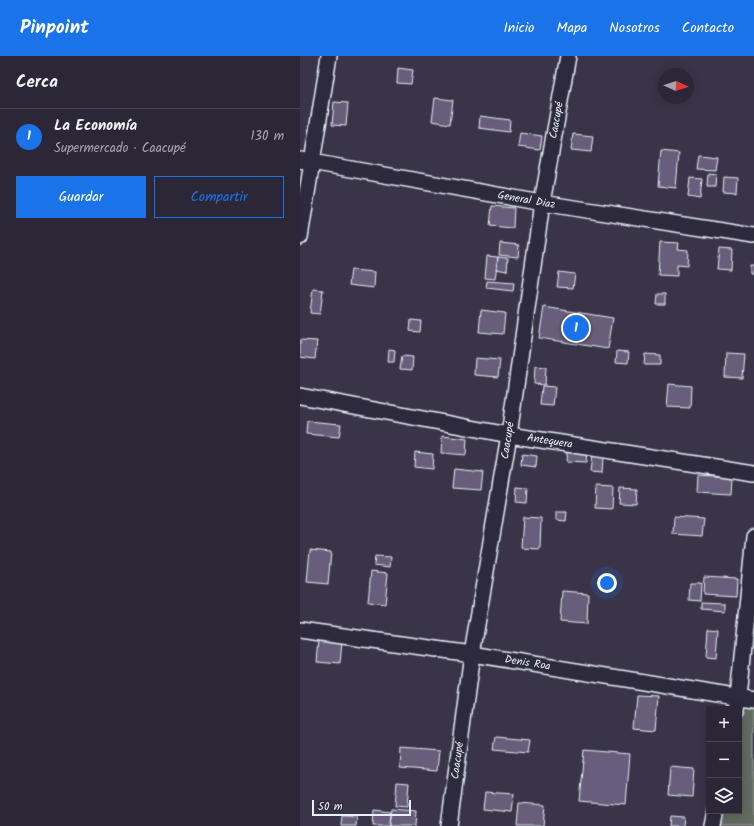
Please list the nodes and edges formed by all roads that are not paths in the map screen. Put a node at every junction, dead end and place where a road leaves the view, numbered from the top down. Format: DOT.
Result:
graph roads {
  1 [pos="328,56"];
  2 [pos="568,56"];
  3 [pos="306,161"];
  4 [pos="542,203"];
  5 [pos="754,236"];
  6 [pos="300,237"];
  7 [pos="300,396"];
  8 [pos="509,435"];
  9 [pos="754,473"];
  10 [pos="754,536"];
  11 [pos="300,630"];
  12 [pos="472,654"];
  13 [pos="754,700"];
  14 [pos="737,703"];
  15 [pos="715,814"];
  16 [pos="449,826"];
  17 [pos="713,826"];
  1 -- 3 [label="street"];
  2 -- 4 [label="street, Caacupé"];
  3 -- 4 [label="street, General Diaz"];
  3 -- 6 [label="street"];
  4 -- 5 [label="street, General Diaz"];
  4 -- 8 [label="street, Caacupé"];
  7 -- 8 [label="street, Antequera"];
  8 -- 9 [label="street, Antequera"];
  8 -- 12 [label="street, Caacupé"];
  10 -- 14 [label="street"];
  11 -- 12 [label="street, Denis Roa"];
  12 -- 14 [label="street, Denis Roa"];
  12 -- 16 [label="street, Caacupé"];
  13 -- 14 [label="street, Denis Roa"];
  15 -- 17 [label="street"];
}
